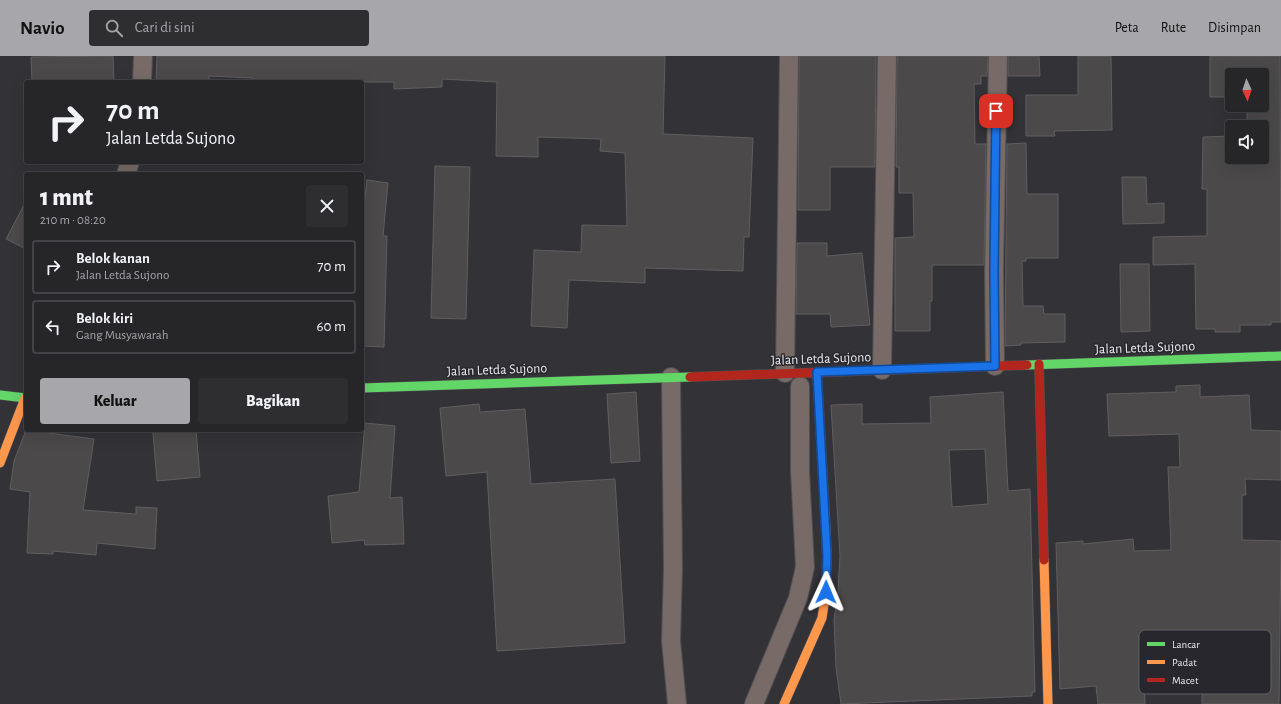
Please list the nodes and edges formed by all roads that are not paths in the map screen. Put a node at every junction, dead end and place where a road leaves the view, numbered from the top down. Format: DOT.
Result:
graph roads {
  1 [pos="143,56"];
  2 [pos="789,56"];
  3 [pos="887,56"];
  4 [pos="998,56"];
  5 [pos="142,80"];
  6 [pos="1281,356"];
  7 [pos="1039,364"];
  8 [pos="995,366"];
  9 [pos="882,370"];
  10 [pos="817,372"];
  11 [pos="784,373"];
  12 [pos="671,377"];
  13 [pos="800,386"];
  14 [pos="364,388"];
  15 [pos="0,395"];
  16 [pos="24,397"];
  17 [pos="24,402"];
  18 [pos="0,463"];
  19 [pos="677,704"];
  20 [pos="754,704"];
  21 [pos="784,704"];
  22 [pos="1048,704"];
  1 -- 5 [label="street"];
  2 -- 11 [label="street"];
  3 -- 9 [label="street"];
  4 -- 8 [label="street"];
  6 -- 7 [label="main road, Jalan Letda Sujono"];
  7 -- 8 [label="main road, Jalan Letda Sujono"];
  7 -- 22 [label="main road"];
  8 -- 9 [label="main road, Jalan Letda Sujono"];
  9 -- 10 [label="main road, Jalan Letda Sujono"];
  10 -- 11 [label="main road, Jalan Letda Sujono"];
  10 -- 21 [label="main road"];
  11 -- 12 [label="main road, Jalan Letda Sujono"];
  12 -- 14 [label="main road, Jalan Letda Sujono"];
  12 -- 19 [label="street"];
  13 -- 20 [label="street"];
  15 -- 16 [label="main road"];
  17 -- 18 [label="main road"];
}
